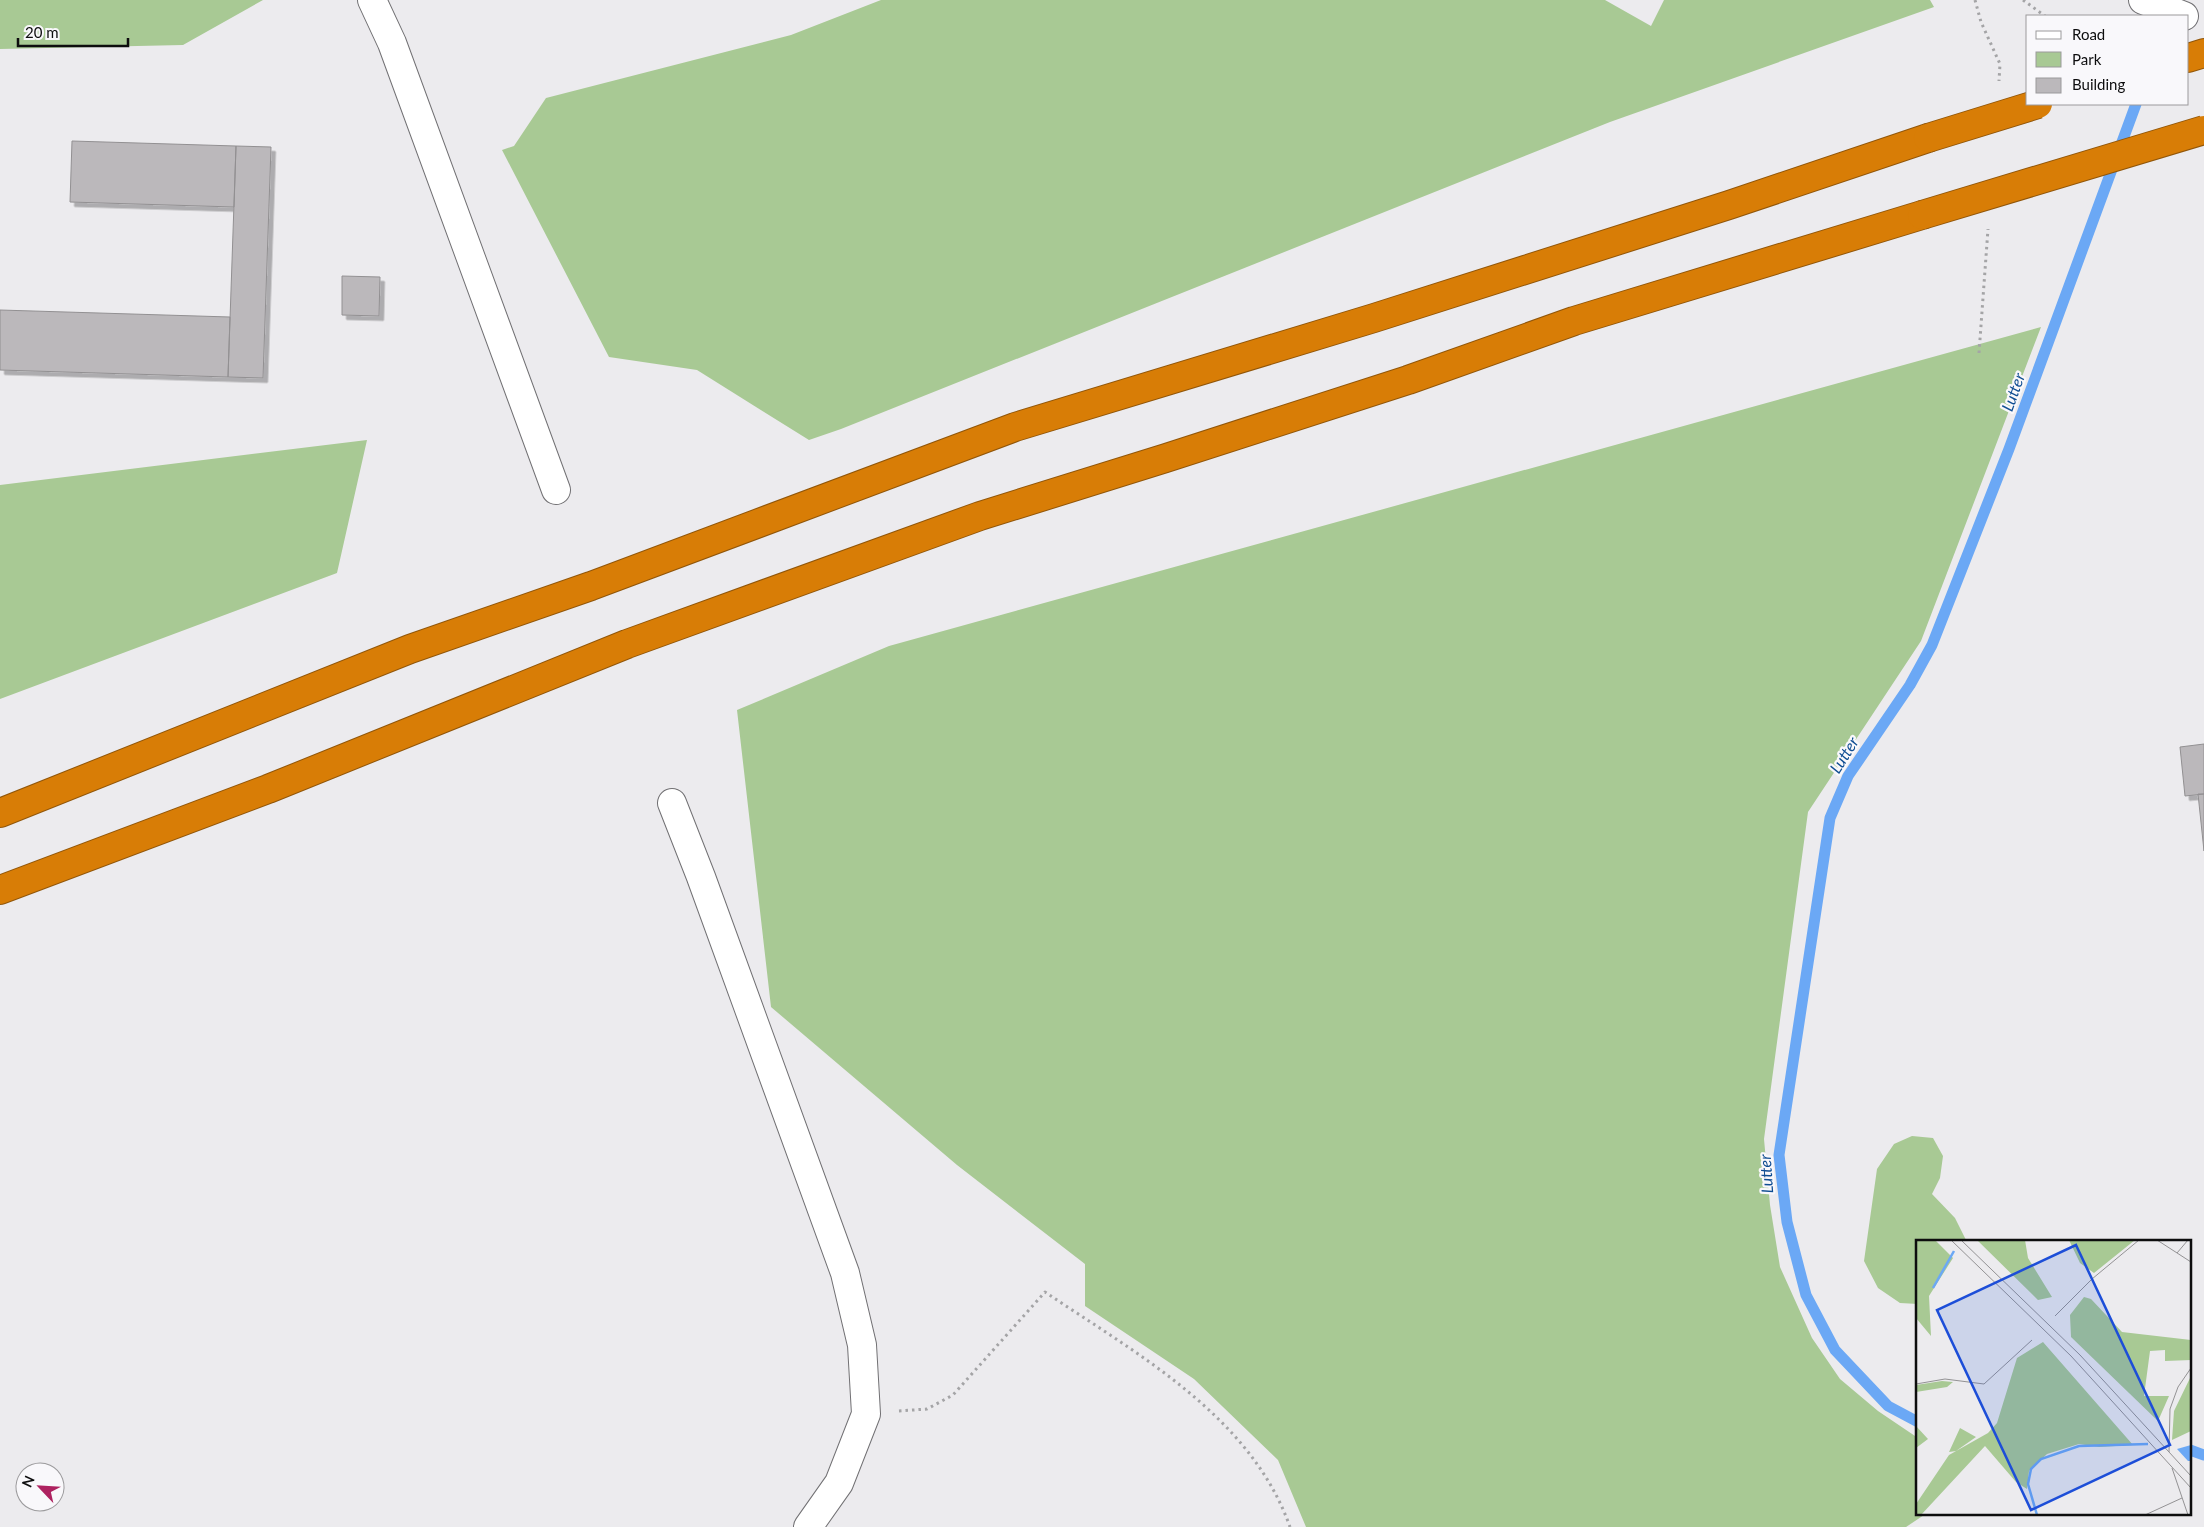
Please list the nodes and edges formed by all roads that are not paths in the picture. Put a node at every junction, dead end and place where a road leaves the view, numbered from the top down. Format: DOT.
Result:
graph roads {
  1 [pos="372,0"];
  2 [pos="2143,0"];
  3 [pos="2181,15"];
  4 [pos="2189,18"];
  5 [pos="2204,23"];
  6 [pos="2204,52"];
  7 [pos="2189,58"];
  8 [pos="2035,105"];
  9 [pos="2204,130"];
  10 [pos="556,490"];
  11 [pos="672,804"];
  12 [pos="0,813"];
  13 [pos="0,890"];
  14 [pos="808,1527"];
  1 -- 10 [label="street"];
  2 -- 3 [label="street"];
  4 -- 5 [label="street"];
  6 -- 7 [label="highway"];
  8 -- 12 [label="highway, bridge"];
  9 -- 13 [label="highway, bridge"];
  11 -- 14 [label="street"];
}
